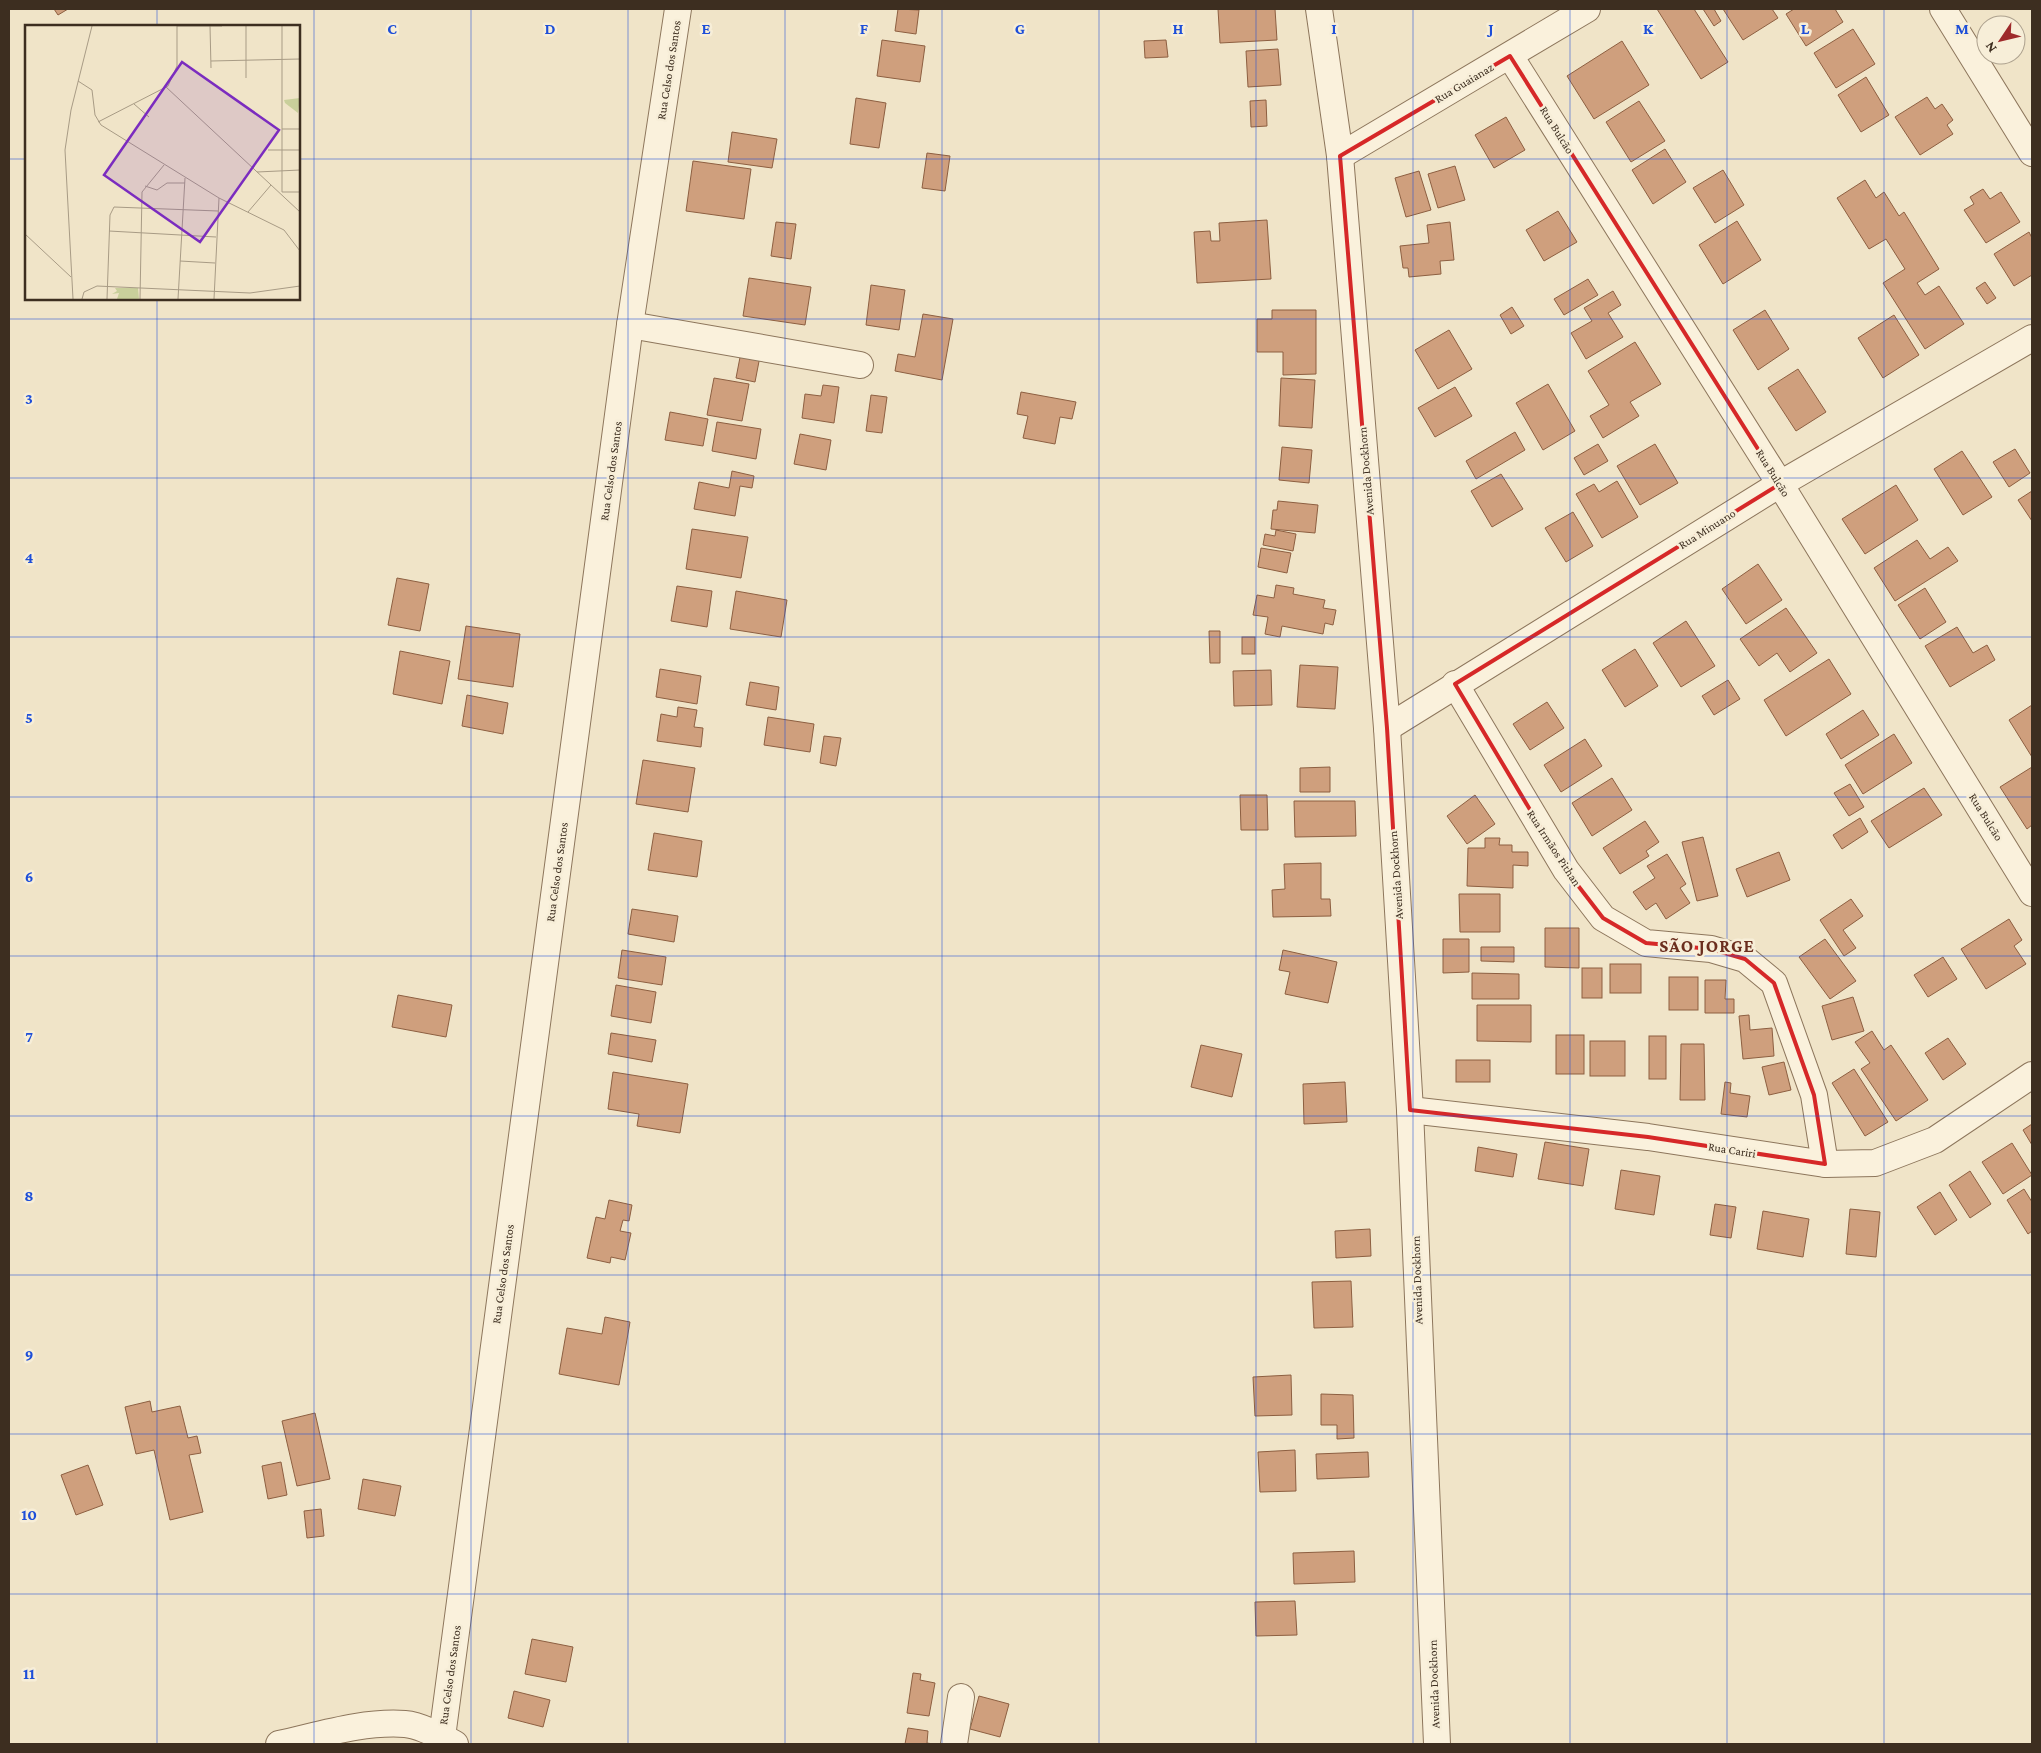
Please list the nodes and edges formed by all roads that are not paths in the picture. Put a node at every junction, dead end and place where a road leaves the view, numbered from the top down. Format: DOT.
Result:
graph roads {
  1 [pos="678,9"];
  2 [pos="1319,9"];
  3 [pos="1587,9"];
  4 [pos="1943,9"];
  5 [pos="1510,56"];
  6 [pos="2032,153"];
  7 [pos="1340,156"];
  8 [pos="630,325"];
  9 [pos="2032,338"];
  10 [pos="860,365"];
  11 [pos="1780,484"];
  12 [pos="1455,684"];
  13 [pos="1387,728"];
  14 [pos="2032,893"];
  15 [pos="2032,1075"];
  16 [pos="1410,1110"];
  17 [pos="1824,1164"];
  18 [pos="961,1697"];
  19 [pos="448,1740"];
  20 [pos="279,1744"];
  21 [pos="954,1744"];
  22 [pos="1437,1744"];
  1 -- 8 [label="street, Rua Celso dos Santos"];
  2 -- 7 [label="street, Avenida Dockhorn"];
  3 -- 5 [label="street, Rua Guaianaz"];
  4 -- 6 [label="street"];
  5 -- 7 [label="street, Rua Guaianaz"];
  5 -- 11 [label="street, Rua Bulcão"];
  7 -- 13 [label="street, Avenida Dockhorn"];
  8 -- 10 [label="street"];
  8 -- 19 [label="street, Rua Celso dos Santos"];
  9 -- 11 [label="street, Rua Minuano"];
  11 -- 12 [label="street, Rua Minuano"];
  11 -- 14 [label="street, Rua Bulcão"];
  12 -- 13 [label="street, Rua Minuano"];
  12 -- 17 [label="street, Rua Irmãos Pithan"];
  13 -- 16 [label="street, Avenida Dockhorn"];
  15 -- 17 [label="street, Rua Cariri"];
  16 -- 17 [label="street, Rua Cariri"];
  16 -- 22 [label="street, Avenida Dockhorn"];
  18 -- 21 [label="street"];
  19 -- 20 [label="street"];
}
